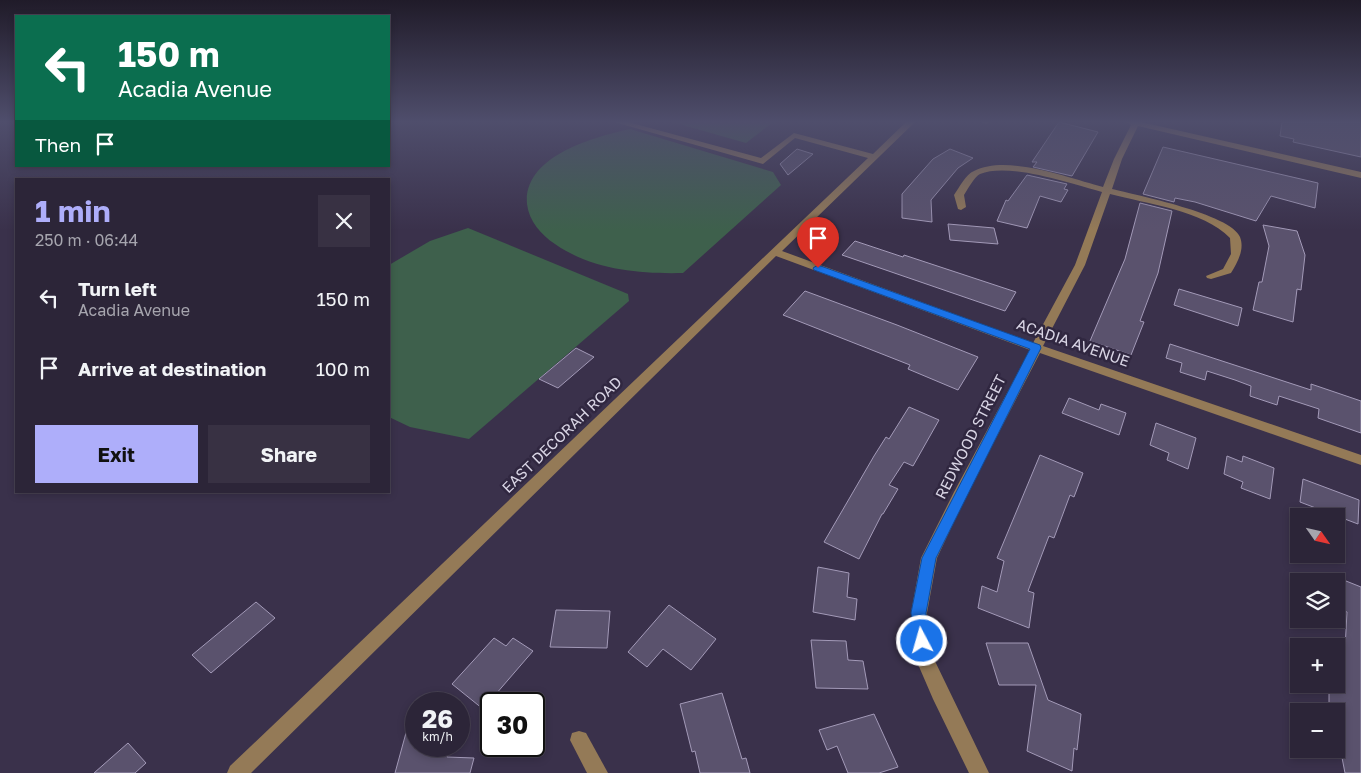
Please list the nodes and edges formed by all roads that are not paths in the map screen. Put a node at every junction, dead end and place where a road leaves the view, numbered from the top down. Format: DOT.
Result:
graph roads {
  1 [pos="752,158"];
  2 [pos="766,158"];
  3 [pos="873,158"];
  4 [pos="1118,158"];
  5 [pos="1289,158"];
  6 [pos="1361,175"];
  7 [pos="1107,190"];
  8 [pos="962,208"];
  9 [pos="775,252"];
  10 [pos="1211,276"];
  11 [pos="1036,348"];
  12 [pos="1361,460"];
  13 [pos="579,740"];
  14 [pos="237,773"];
  15 [pos="598,773"];
  16 [pos="979,773"];
  1 -- 2 [label="street"];
  3 -- 9 [label="street, EAST DECORAH ROAD"];
  4 -- 7 [label="street, REDWOOD STREET"];
  5 -- 6 [label="street"];
  7 -- 8 [label="street"];
  7 -- 10 [label="street"];
  7 -- 11 [label="street, REDWOOD STREET"];
  9 -- 11 [label="street, ACADIA AVENUE"];
  9 -- 14 [label="street, EAST DECORAH ROAD"];
  11 -- 12 [label="street, ACADIA AVENUE"];
  11 -- 16 [label="street, REDWOOD STREET"];
  13 -- 15 [label="street"];
}
